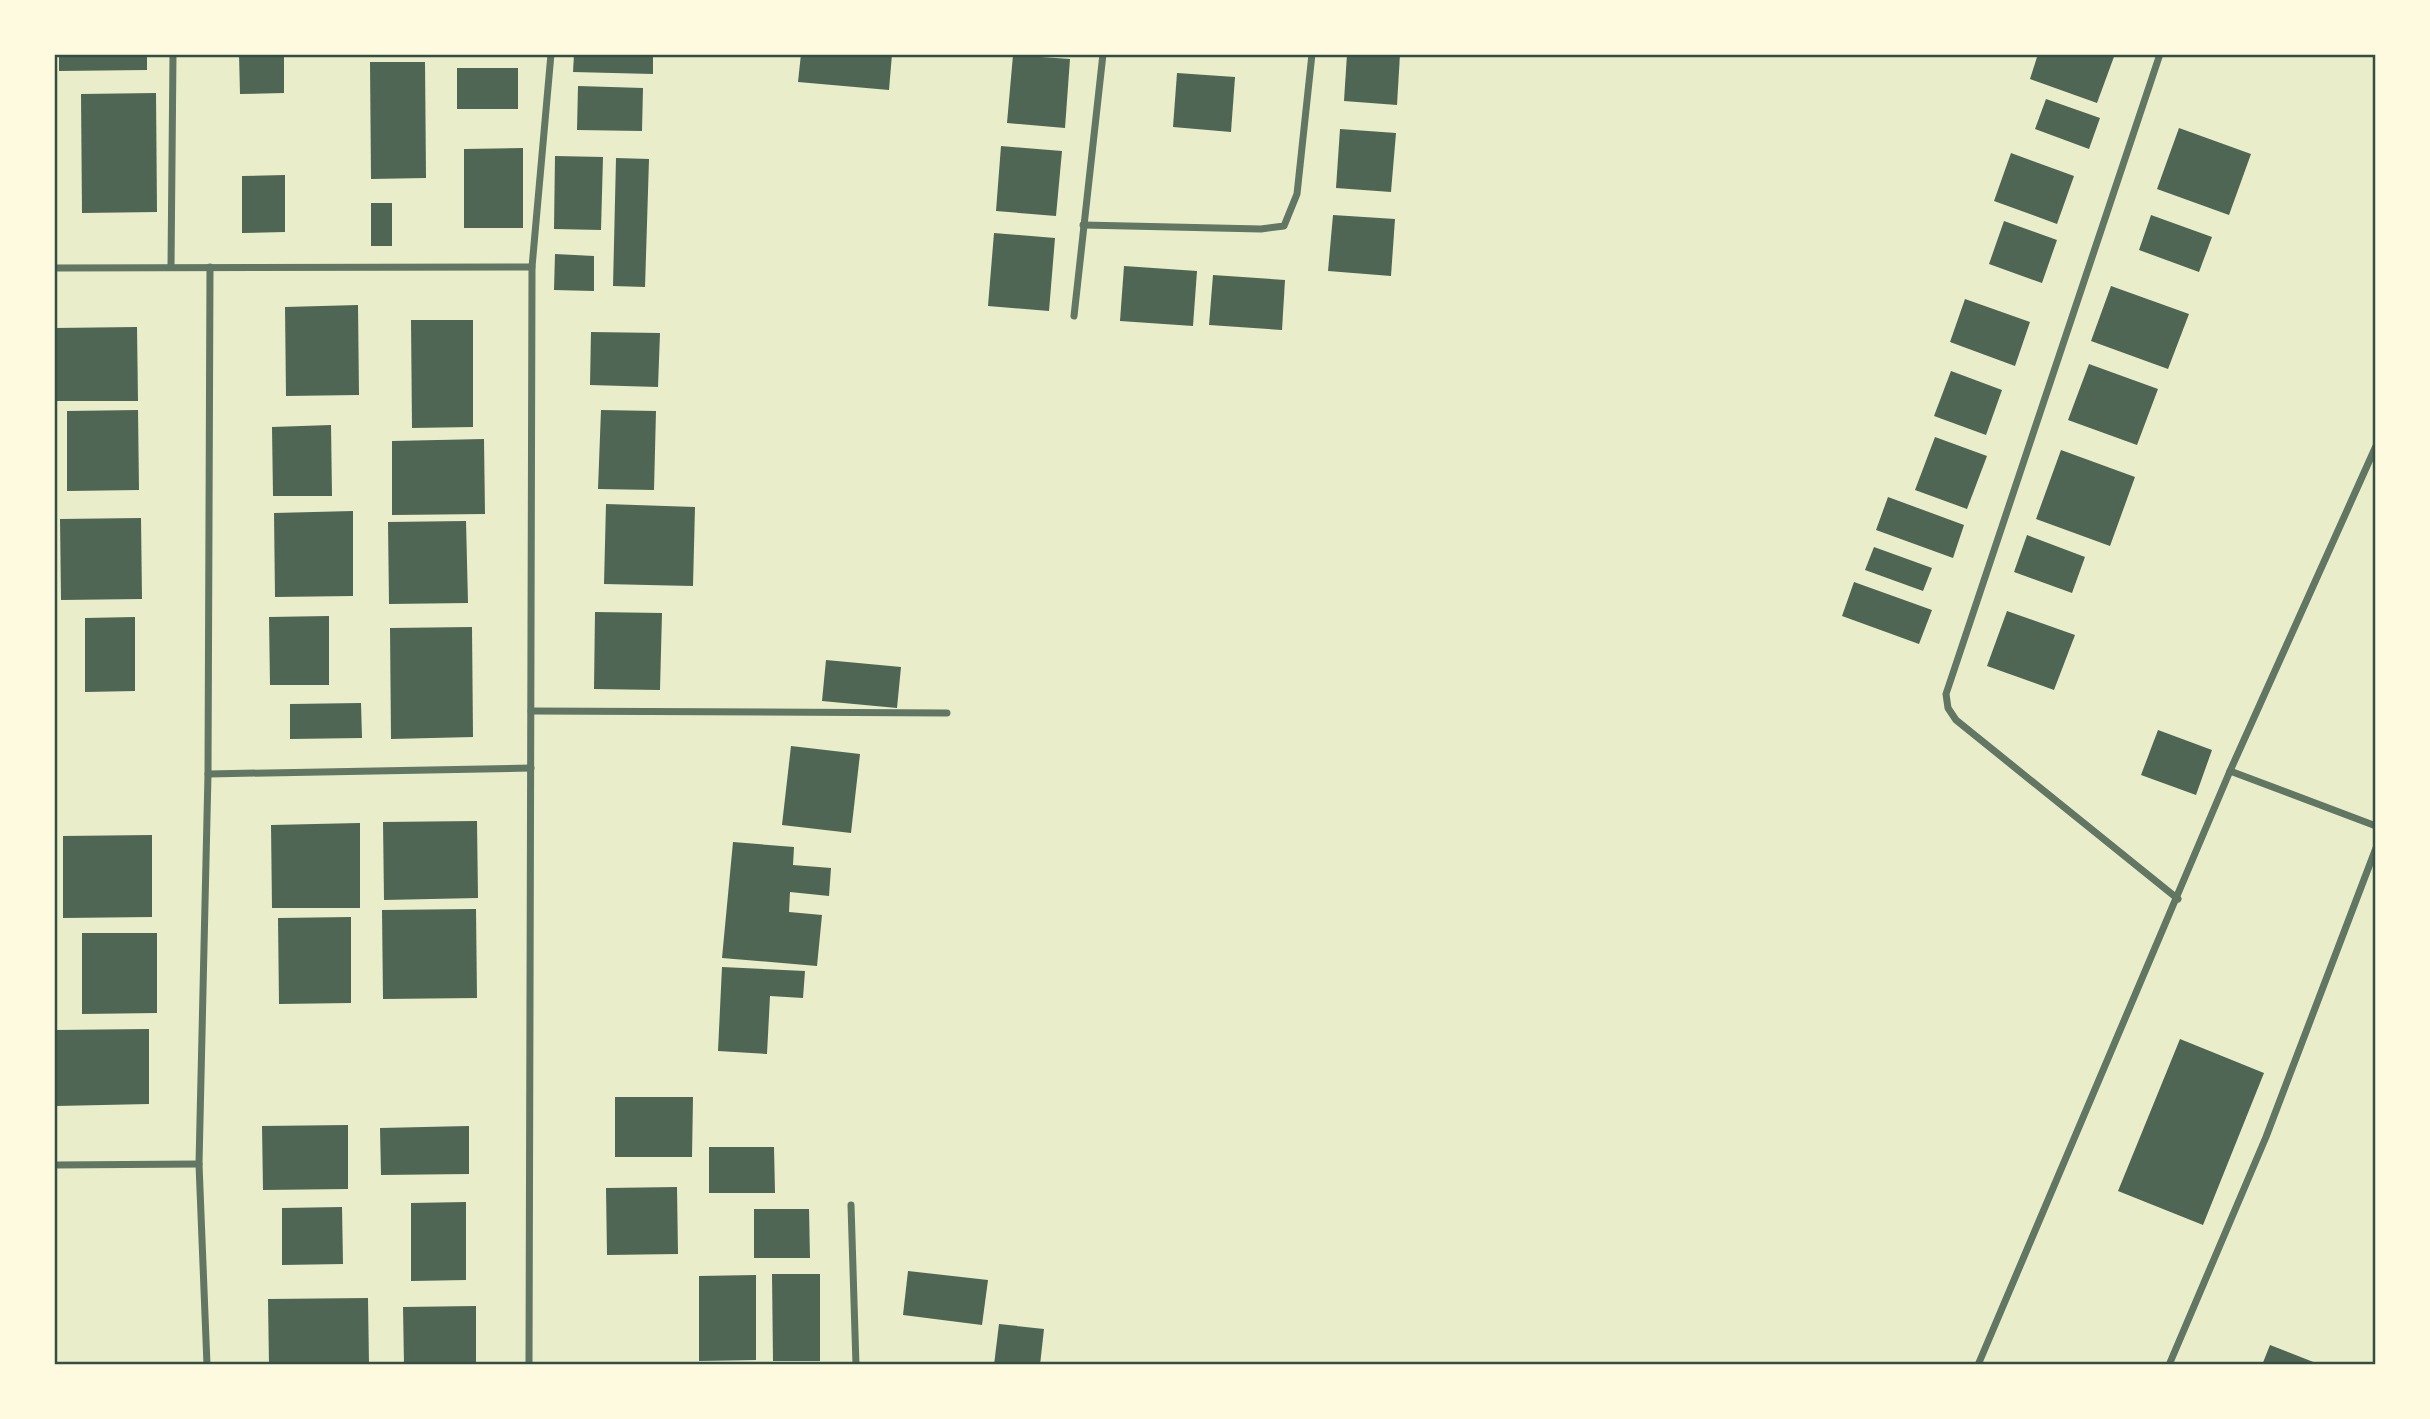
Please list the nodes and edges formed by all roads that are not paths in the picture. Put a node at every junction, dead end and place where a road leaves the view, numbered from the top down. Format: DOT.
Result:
graph roads {
  1 [pos="173,54"];
  2 [pos="551,54"];
  3 [pos="1103,54"];
  4 [pos="1312,54"];
  5 [pos="2160,54"];
  6 [pos="1083,225"];
  7 [pos="172,267"];
  8 [pos="210,267"];
  9 [pos="532,267"];
  10 [pos="54,268"];
  11 [pos="1074,316"];
  12 [pos="2376,446"];
  13 [pos="531,711"];
  14 [pos="947,713"];
  15 [pos="531,768"];
  16 [pos="2230,771"];
  17 [pos="208,774"];
  18 [pos="2376,826"];
  19 [pos="2376,848"];
  20 [pos="2178,899"];
  21 [pos="199,1164"];
  22 [pos="54,1165"];
  23 [pos="851,1205"];
  24 [pos="207,1365"];
  25 [pos="529,1365"];
  26 [pos="856,1365"];
  27 [pos="1978,1365"];
  28 [pos="2169,1365"];
  1 -- 7 [label="street"];
  2 -- 9 [label="street"];
  3 -- 6 [label="street"];
  4 -- 6 [label="street"];
  5 -- 20 [label="street"];
  6 -- 11 [label="street"];
  7 -- 8 [label="street"];
  7 -- 10 [label="street"];
  8 -- 9 [label="street"];
  8 -- 17 [label="street"];
  9 -- 13 [label="street"];
  12 -- 16 [label="street"];
  13 -- 14 [label="street"];
  13 -- 15 [label="street"];
  15 -- 17 [label="street"];
  15 -- 25 [label="street"];
  16 -- 18 [label="street"];
  16 -- 20 [label="street"];
  17 -- 21 [label="street"];
  19 -- 28 [label="street"];
  20 -- 27 [label="street"];
  21 -- 22 [label="street"];
  21 -- 24 [label="street"];
  23 -- 26 [label="street"];
}
